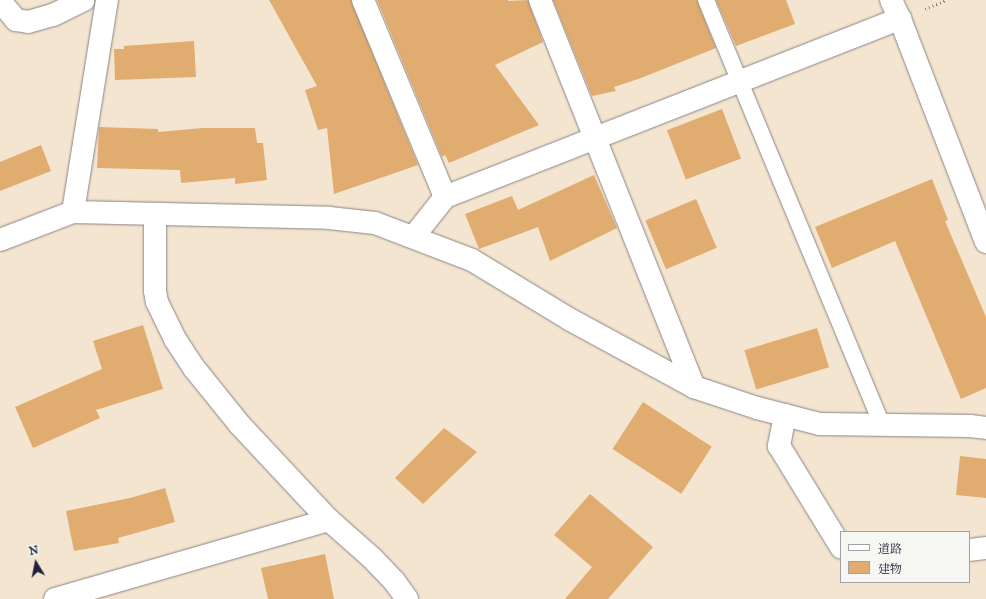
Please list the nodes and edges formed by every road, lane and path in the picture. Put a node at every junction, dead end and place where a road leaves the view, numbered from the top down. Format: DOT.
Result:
graph roads {
  1 [pos="84,0"];
  2 [pos="107,0"];
  3 [pos="362,0"];
  4 [pos="540,0"];
  5 [pos="706,0"];
  6 [pos="0,1"];
  7 [pos="896,9"];
  8 [pos="8,23"];
  9 [pos="739,82"];
  10 [pos="596,138"];
  11 [pos="445,197"];
  12 [pos="73,212"];
  13 [pos="154,215"];
  14 [pos="414,236"];
  15 [pos="0,240"];
  16 [pos="986,242"];
  17 [pos="694,387"];
  18 [pos="785,415"];
  19 [pos="882,424"];
  20 [pos="986,428"];
  21 [pos="329,520"];
  22 [pos="840,545"];
  23 [pos="986,548"];
  24 [pos="970,550"];
  25 [pos="55,599"];
  26 [pos="407,599"];
  1 -- 8 [label="street"];
  2 -- 12 [label="street"];
  3 -- 11 [label="street"];
  4 -- 10 [label="street"];
  5 -- 9 [label="lane"];
  6 -- 8 [label="street"];
  7 -- 9 [label="street"];
  7 -- 16 [label="street"];
  9 -- 10 [label="street"];
  9 -- 19 [label="lane"];
  10 -- 11 [label="street"];
  10 -- 17 [label="street"];
  11 -- 14 [label="street"];
  12 -- 13 [label="street"];
  12 -- 15 [label="street"];
  13 -- 14 [label="street"];
  13 -- 21 [label="street"];
  14 -- 17 [label="street"];
  17 -- 18 [label="street"];
  18 -- 19 [label="street"];
  18 -- 22 [label="street"];
  19 -- 20 [label="street"];
  21 -- 25 [label="street"];
  21 -- 26 [label="street"];
  23 -- 24 [label="street"];
}
